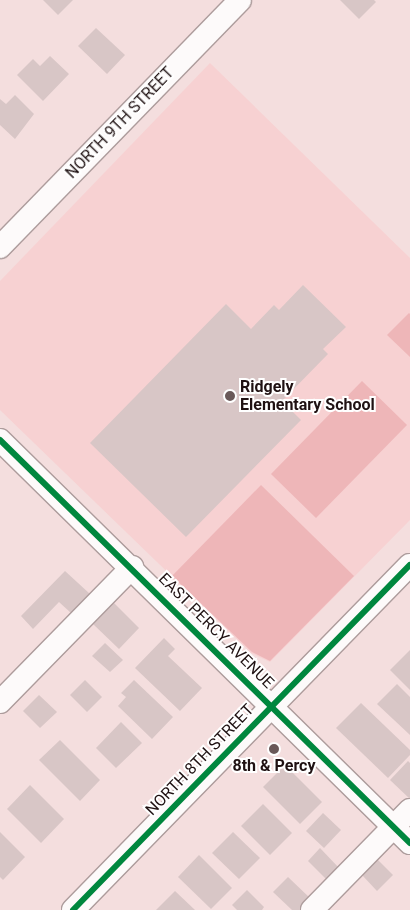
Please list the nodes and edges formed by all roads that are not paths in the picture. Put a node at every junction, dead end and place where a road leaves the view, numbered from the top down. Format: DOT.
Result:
graph roads {
  1 [pos="240,0"];
  2 [pos="0,247"];
  3 [pos="0,440"];
  4 [pos="410,565"];
  5 [pos="132,567"];
  6 [pos="0,702"];
  7 [pos="272,706"];
  8 [pos="410,810"];
  9 [pos="394,827"];
  10 [pos="410,843"];
  11 [pos="72,910"];
  12 [pos="312,910"];
  1 -- 2 [label="street, NORTH 9TH STREET"];
  3 -- 5 [label="street, EAST PERCY AVENUE"];
  4 -- 7 [label="street, NORTH 8TH STREET"];
  5 -- 6 [label="street"];
  5 -- 7 [label="street, EAST PERCY AVENUE"];
  7 -- 9 [label="street, EAST PERCY AVENUE"];
  7 -- 11 [label="street, NORTH 8TH STREET"];
  8 -- 9 [label="street"];
  9 -- 10 [label="street, EAST PERCY AVENUE"];
  9 -- 12 [label="street"];
}
